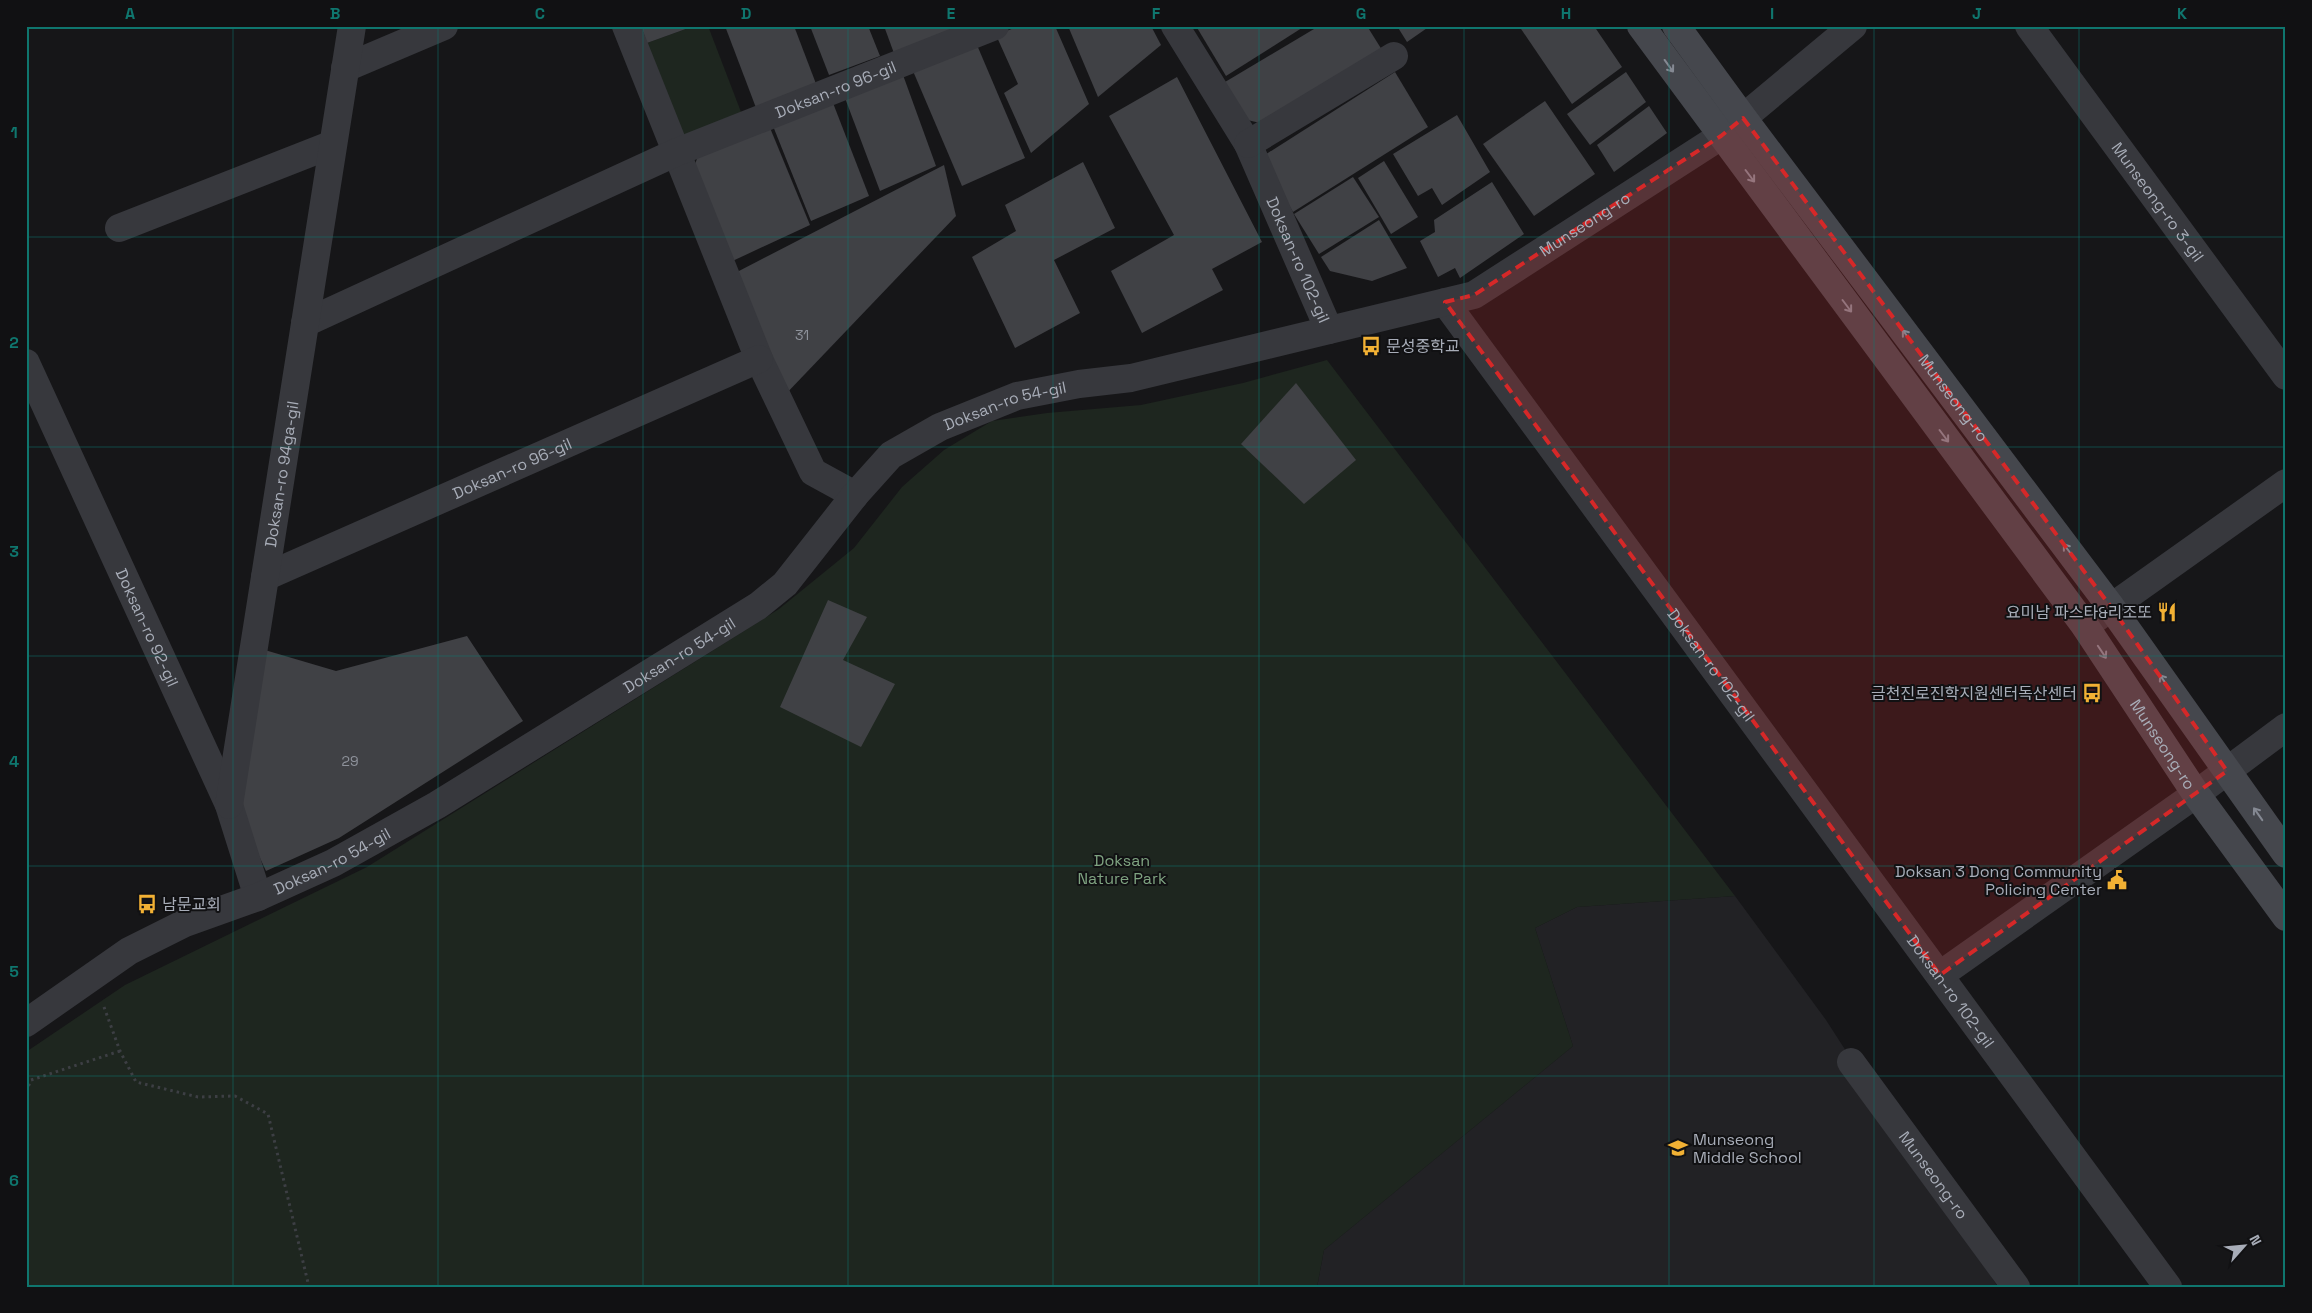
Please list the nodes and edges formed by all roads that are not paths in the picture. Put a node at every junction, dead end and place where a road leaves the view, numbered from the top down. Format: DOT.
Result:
graph roads {
  1 [pos="352,26"];
  2 [pos="444,26"];
  3 [pos="626,26"];
  4 [pos="1176,26"];
  5 [pos="1641,26"];
  6 [pos="1676,26"];
  7 [pos="1853,26"];
  8 [pos="2029,26"];
  9 [pos="985,28"];
  10 [pos="1394,56"];
  11 [pos="346,68"];
  12 [pos="1743,118"];
  13 [pos="1721,136"];
  14 [pos="333,144"];
  15 [pos="1248,144"];
  16 [pos="677,152"];
  17 [pos="119,228"];
  18 [pos="1445,302"];
  19 [pos="305,323"];
  20 [pos="1329,330"];
  21 [pos="760,359"];
  22 [pos="26,364"];
  23 [pos="2286,376"];
  24 [pos="2286,483"];
  25 [pos="855,495"];
  26 [pos="265,577"];
  27 [pos="2112,608"];
  28 [pos="2085,626"];
  29 [pos="2286,727"];
  30 [pos="2227,771"];
  31 [pos="2196,794"];
  32 [pos="229,804"];
  33 [pos="2286,854"];
  34 [pos="258,897"];
  35 [pos="2286,917"];
  36 [pos="1940,975"];
  37 [pos="26,1023"];
  38 [pos="1851,1062"];
  39 [pos="2016,1287"];
  40 [pos="2168,1287"];
  1 -- 11 [label="street, Doksan-ro 94ga-gil"];
  2 -- 11 [label="street"];
  3 -- 16 [label="street"];
  4 -- 15 [label="street, Doksan-ro 102-gil"];
  5 -- 13 [label="main road, Munseong-ro, one-way"];
  6 -- 12 [label="main road, Munseong-ro"];
  7 -- 12 [label="street"];
  8 -- 23 [label="street, Munseong-ro 3-gil"];
  9 -- 16 [label="street, Doksan-ro 96-gil"];
  10 -- 15 [label="street"];
  11 -- 14 [label="street, Doksan-ro 94ga-gil"];
  12 -- 13 [label="street"];
  27 -- 12 [label="main road, Munseong-ro, one-way"];
  13 -- 18 [label="street, Munseong-ro"];
  13 -- 28 [label="main road, Munseong-ro, one-way"];
  14 -- 17 [label="street"];
  14 -- 19 [label="street, Doksan-ro 94ga-gil"];
  15 -- 20 [label="street, Doksan-ro 102-gil"];
  16 -- 19 [label="street, Doksan-ro 96-gil"];
  16 -- 21 [label="street"];
  18 -- 20 [label="street, Doksan-ro 102-gil"];
  18 -- 36 [label="street, Doksan-ro 102-gil"];
  19 -- 26 [label="street, Doksan-ro 94ga-gil"];
  20 -- 25 [label="street, Doksan-ro 54-gil"];
  21 -- 25 [label="street"];
  21 -- 26 [label="street, Doksan-ro 96-gil"];
  22 -- 32 [label="street, Doksan-ro 92-gil"];
  24 -- 27 [label="street"];
  25 -- 34 [label="street, Doksan-ro 54-gil"];
  26 -- 32 [label="street, Doksan-ro 94ga-gil"];
  27 -- 28 [label="street"];
  30 -- 27 [label="main road, Munseong-ro, one-way"];
  28 -- 31 [label="main road, Munseong-ro, one-way"];
  29 -- 30 [label="street, Munseong-ro"];
  30 -- 31 [label="street, Munseong-ro"];
  33 -- 30 [label="main road, Munseong-ro, one-way"];
  31 -- 35 [label="main road, Munseong-ro"];
  31 -- 36 [label="street, Munseong-ro"];
  32 -- 34 [label="street, Doksan-ro 92-gil"];
  34 -- 37 [label="street, Doksan-ro 54-gil"];
  36 -- 40 [label="street, Doksan-ro 102-gil"];
  38 -- 39 [label="street, Munseong-ro"];
}
